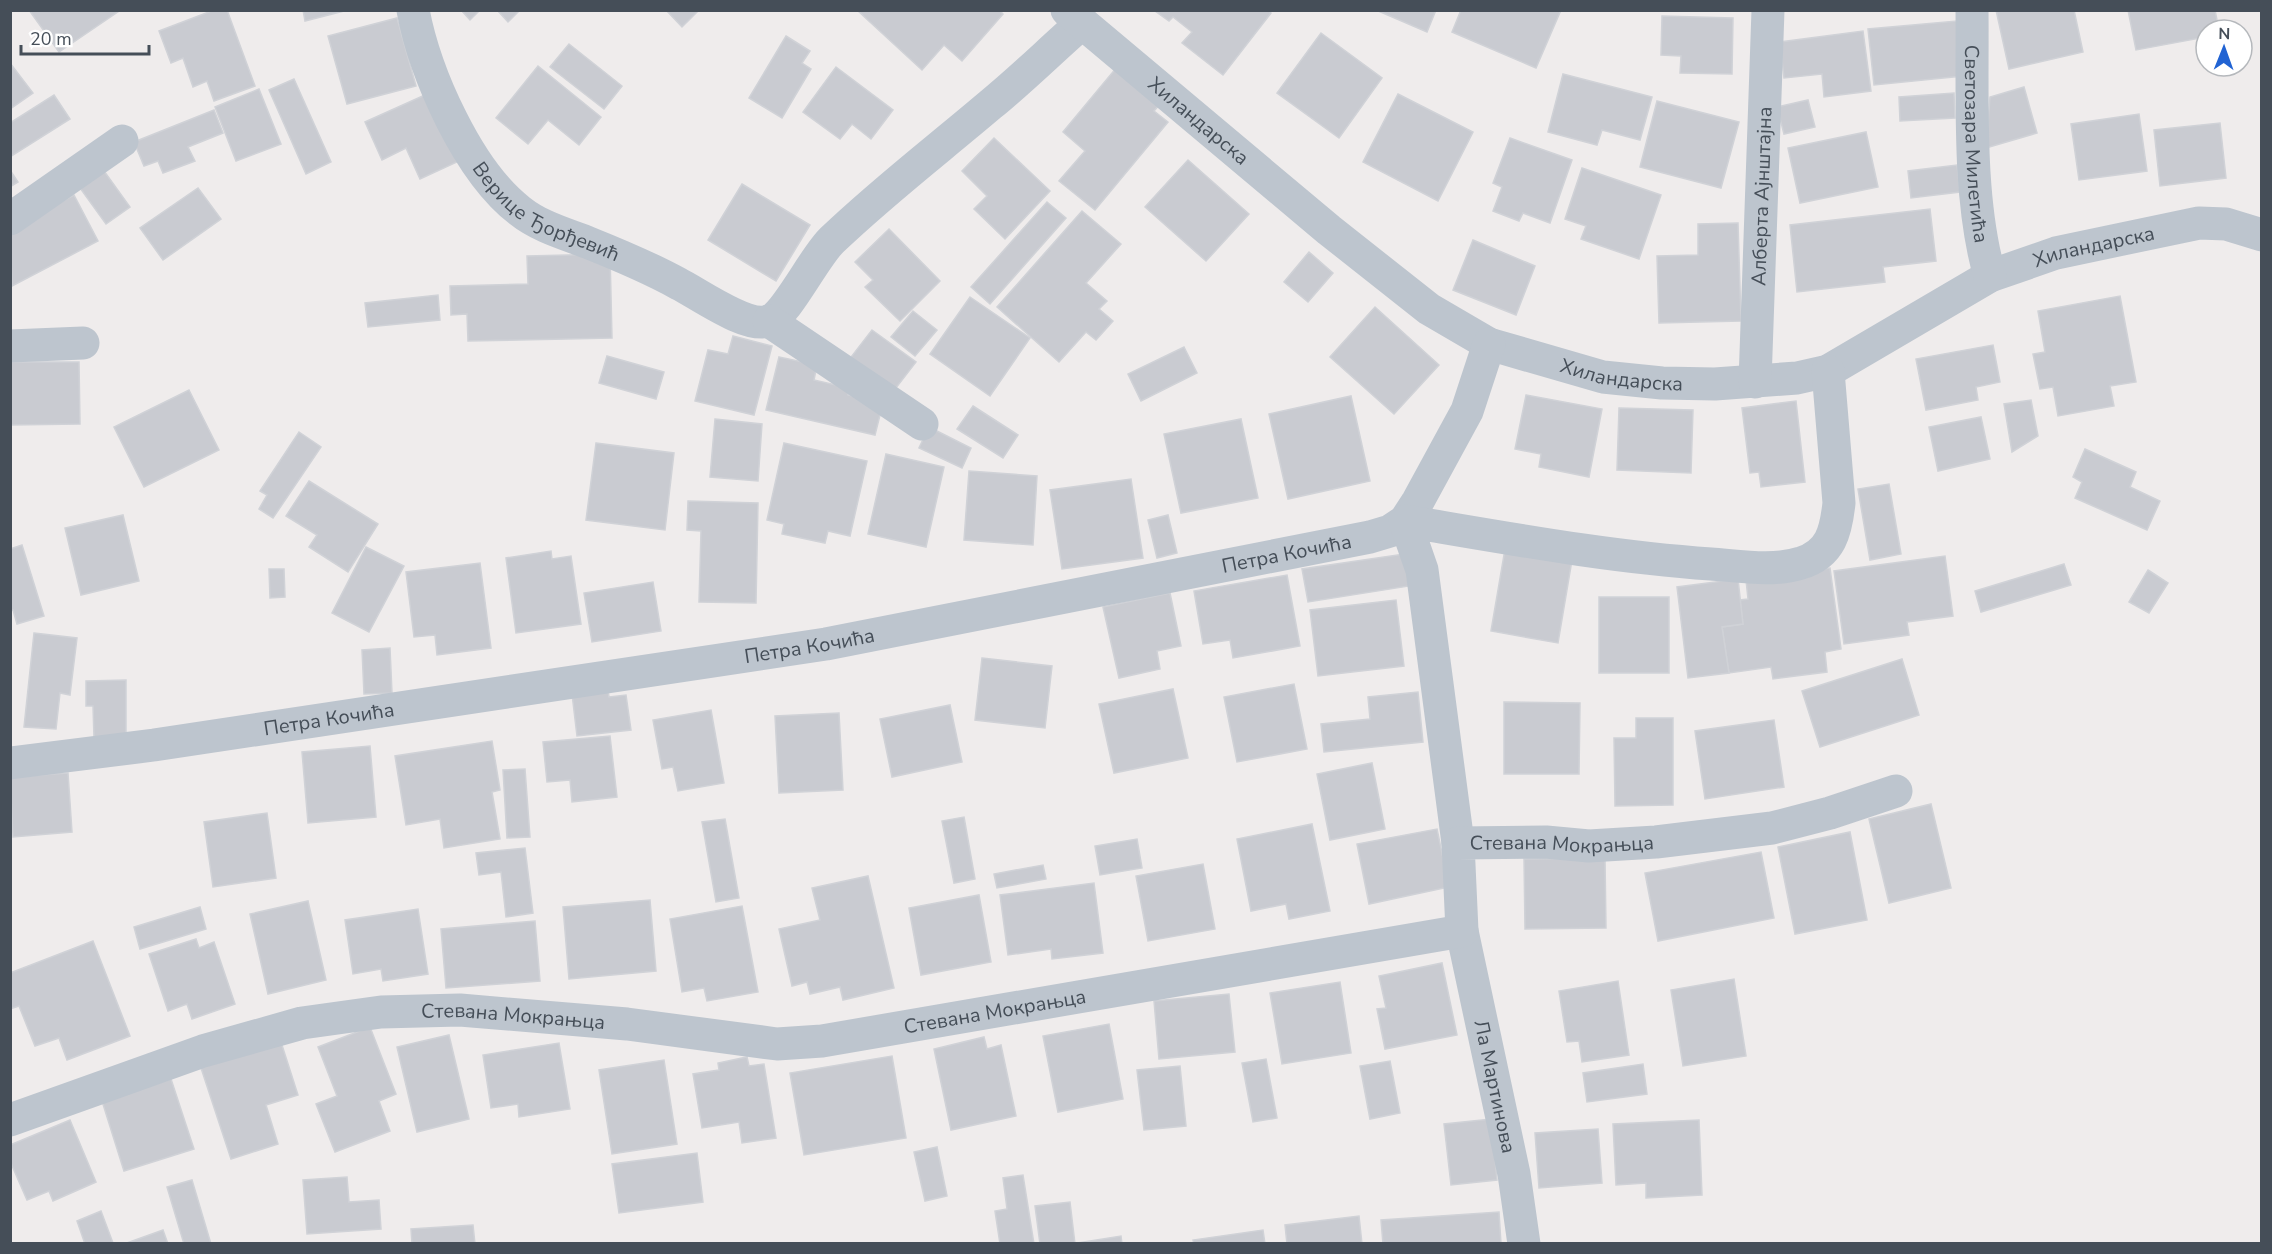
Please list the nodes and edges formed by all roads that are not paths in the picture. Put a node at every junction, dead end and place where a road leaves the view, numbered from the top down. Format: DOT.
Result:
graph roads {
  1 [pos="413,10"];
  2 [pos="1768,10"];
  3 [pos="1972,10"];
  4 [pos="1074,17"];
  5 [pos="122,141"];
  6 [pos="10,219"];
  7 [pos="2262,235"];
  8 [pos="1990,276"];
  9 [pos="769,321"];
  10 [pos="83,343"];
  11 [pos="1489,344"];
  12 [pos="10,346"];
  13 [pos="1828,371"];
  14 [pos="1755,382"];
  15 [pos="922,424"];
  16 [pos="1405,521"];
  17 [pos="10,763"];
  18 [pos="1896,791"];
  19 [pos="1458,843"];
  20 [pos="1462,931"];
  21 [pos="10,1120"];
  22 [pos="1524,1244"];
  1 -- 9 [label="street, Верице Ђорђевић"];
  2 -- 14 [label="street, Алберта Ајнштајна"];
  3 -- 8 [label="street, Светозара Милетића"];
  4 -- 9 [label="street"];
  4 -- 11 [label="street, Хиландарска"];
  5 -- 6 [label="street"];
  7 -- 8 [label="street, Хиландарска"];
  8 -- 13 [label="street, Хиландарска"];
  9 -- 15 [label="street, Верице Ђорђевић"];
  10 -- 12 [label="street"];
  11 -- 14 [label="street, Хиландарска"];
  11 -- 16 [label="street"];
  13 -- 14 [label="street, Хиландарска"];
  13 -- 16 [label="street"];
  16 -- 17 [label="street, Петра Кочића"];
  16 -- 19 [label="street"];
  18 -- 19 [label="street, Стевана Мокрањца"];
  19 -- 20 [label="street, Стевана Мокрањца"];
  20 -- 21 [label="street, Стевана Мокрањца"];
  20 -- 22 [label="street, Ла Мартинова"];
}
